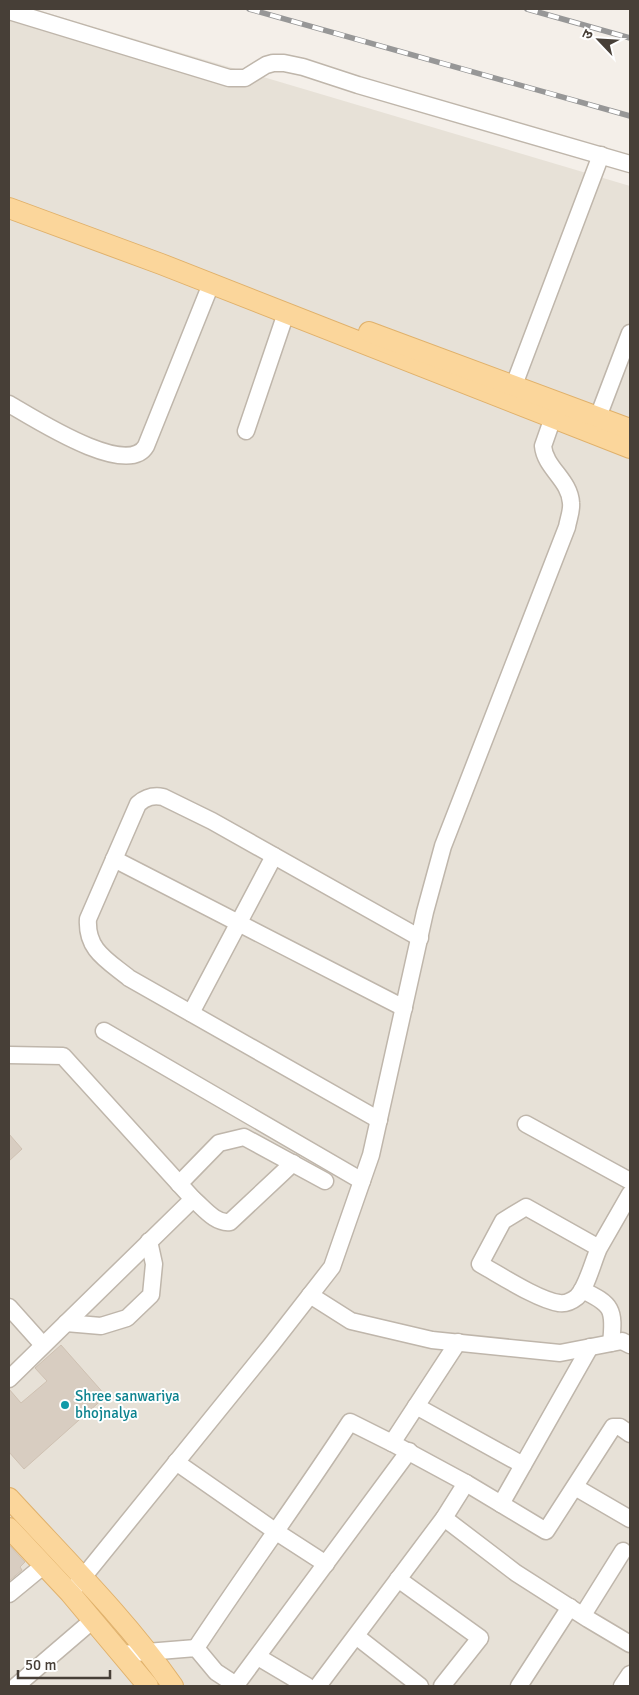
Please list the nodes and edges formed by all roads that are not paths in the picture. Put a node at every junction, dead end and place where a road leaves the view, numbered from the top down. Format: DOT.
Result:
graph roads {
  1 [pos="9,11"];
  2 [pos="601,155"];
  3 [pos="630,164"];
  4 [pos="9,198"];
  5 [pos="9,208"];
  6 [pos="211,284"];
  7 [pos="286,313"];
  8 [pos="630,332"];
  9 [pos="514,385"];
  10 [pos="9,404"];
  11 [pos="555,410"];
  12 [pos="598,417"];
  13 [pos="630,429"];
  14 [pos="246,431"];
  15 [pos="630,448"];
  16 [pos="274,856"];
  17 [pos="114,860"];
  18 [pos="239,923"];
  19 [pos="420,938"];
  20 [pos="404,1008"];
  21 [pos="191,1013"];
  22 [pos="104,1031"];
  23 [pos="9,1055"];
  24 [pos="379,1120"];
  25 [pos="526,1124"];
  26 [pos="292,1163"];
  27 [pos="325,1181"];
  28 [pos="362,1181"];
  29 [pos="630,1181"];
  30 [pos="179,1184"];
  31 [pos="630,1194"];
  32 [pos="193,1198"];
  33 [pos="149,1242"];
  34 [pos="599,1248"];
  35 [pos="582,1290"];
  36 [pos="310,1295"];
  37 [pos="9,1307"];
  38 [pos="66,1323"];
  39 [pos="458,1342"];
  40 [pos="612,1343"];
  41 [pos="43,1345"];
  42 [pos="630,1345"];
  43 [pos="590,1347"];
  44 [pos="9,1379"];
  45 [pos="416,1406"];
  46 [pos="630,1434"];
  47 [pos="392,1443"];
  48 [pos="409,1450"];
  49 [pos="176,1462"];
  50 [pos="523,1465"];
  51 [pos="466,1483"];
  52 [pos="575,1487"];
  53 [pos="9,1498"];
  54 [pos="500,1504"];
  55 [pos="444,1518"];
  56 [pos="630,1519"];
  57 [pos="9,1528"];
  58 [pos="275,1531"];
  59 [pos="628,1548"];
  60 [pos="326,1564"];
  61 [pos="43,1566"];
  62 [pos="83,1577"];
  63 [pos="398,1579"];
  64 [pos="70,1593"];
  65 [pos="9,1594"];
  66 [pos="576,1611"];
  67 [pos="93,1620"];
  68 [pos="356,1636"];
  69 [pos="630,1644"];
  70 [pos="196,1648"];
  71 [pos="146,1652"];
  72 [pos="122,1654"];
  73 [pos="258,1657"];
  74 [pos="630,1674"];
  75 [pos="144,1685"];
  76 [pos="16,1686"];
  77 [pos="173,1686"];
  78 [pos="307,1686"];
  79 [pos="318,1686"];
  80 [pos="420,1686"];
  81 [pos="442,1686"];
  82 [pos="519,1686"];
  83 [pos="622,1686"];
  1 -- 2 [label="street"];
  2 -- 3 [label="street"];
  2 -- 9 [label="street"];
  4 -- 9 [label="main road"];
  5 -- 6 [label="main road"];
  6 -- 7 [label="main road"];
  6 -- 10 [label="street"];
  7 -- 11 [label="main road"];
  7 -- 14 [label="street"];
  8 -- 12 [label="street"];
  9 -- 11 [label="main road"];
  11 -- 12 [label="main road"];
  11 -- 15 [label="main road"];
  11 -- 19 [label="street"];
  12 -- 13 [label="main road"];
  16 -- 17 [label="street"];
  16 -- 18 [label="street"];
  16 -- 19 [label="street"];
  17 -- 18 [label="street"];
  17 -- 21 [label="street"];
  18 -- 20 [label="street"];
  18 -- 21 [label="street"];
  19 -- 20 [label="street"];
  20 -- 24 [label="street"];
  21 -- 24 [label="street"];
  22 -- 28 [label="street"];
  23 -- 30 [label="street"];
  24 -- 28 [label="street"];
  25 -- 29 [label="street"];
  26 -- 27 [label="street"];
  26 -- 30 [label="street"];
  26 -- 32 [label="street"];
  28 -- 36 [label="street"];
  30 -- 32 [label="street"];
  31 -- 34 [label="street"];
  32 -- 33 [label="street"];
  33 -- 38 [label="street"];
  33 -- 38 [label="street"];
  34 -- 35 [label="street"];
  34 -- 35 [label="street"];
  35 -- 40 [label="street"];
  36 -- 39 [label="street"];
  36 -- 49 [label="street"];
  37 -- 41 [label="street"];
  38 -- 41 [label="street"];
  39 -- 43 [label="street"];
  39 -- 45 [label="street"];
  40 -- 42 [label="street"];
  40 -- 43 [label="street"];
  41 -- 44 [label="street"];
  43 -- 50 [label="street"];
  45 -- 47 [label="street"];
  45 -- 50 [label="street"];
  46 -- 52 [label="street"];
  47 -- 48 [label="street"];
  47 -- 58 [label="street"];
  48 -- 51 [label="street"];
  48 -- 60 [label="street"];
  49 -- 58 [label="street"];
  49 -- 62 [label="street"];
  50 -- 54 [label="street"];
  51 -- 54 [label="street"];
  51 -- 55 [label="street"];
  52 -- 54 [label="street"];
  52 -- 56 [label="street"];
  53 -- 62 [label="main road"];
  55 -- 63 [label="street"];
  55 -- 66 [label="street"];
  57 -- 61 [label="main road"];
  58 -- 60 [label="street"];
  58 -- 70 [label="street"];
  59 -- 66 [label="street"];
  60 -- 73 [label="street"];
  61 -- 64 [label="main road"];
  61 -- 65 [label="street"];
  62 -- 64 [label="street"];
  62 -- 71 [label="main road"];
  63 -- 68 [label="street"];
  63 -- 81 [label="street"];
  64 -- 67 [label="main road"];
  66 -- 69 [label="street"];
  66 -- 82 [label="street"];
  67 -- 72 [label="main road"];
  67 -- 76 [label="street"];
  68 -- 79 [label="street"];
  68 -- 80 [label="street"];
  70 -- 71 [label="street"];
  70 -- 73 [label="street"];
  71 -- 72 [label="street"];
  71 -- 77 [label="main road"];
  72 -- 75 [label="main road"];
  73 -- 78 [label="street"];
  74 -- 83 [label="street"];
}
